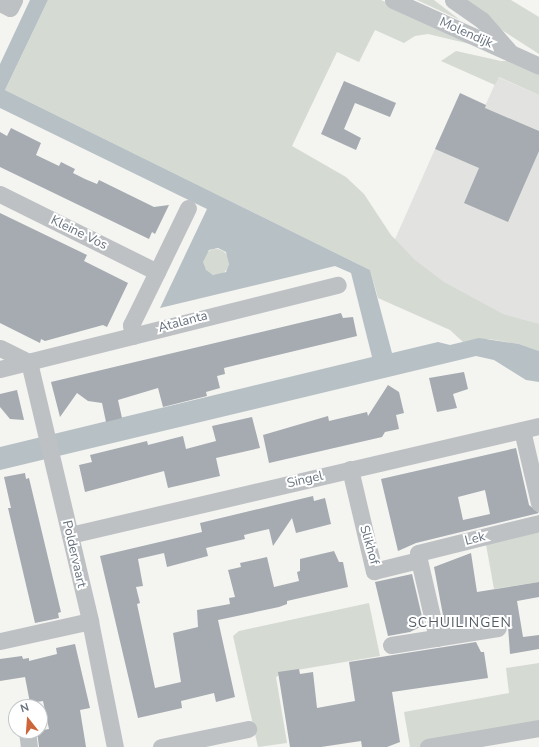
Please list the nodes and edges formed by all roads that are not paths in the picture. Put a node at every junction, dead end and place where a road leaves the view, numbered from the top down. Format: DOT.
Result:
graph roads {
  1 [pos="14,0"];
  2 [pos="393,0"];
  3 [pos="453,0"];
  4 [pos="0,3"];
  5 [pos="511,53"];
  6 [pos="539,66"];
  7 [pos="0,194"];
  8 [pos="188,208"];
  9 [pos="157,272"];
  10 [pos="338,285"];
  11 [pos="133,336"];
  12 [pos="0,348"];
  13 [pos="28,362"];
  14 [pos="0,369"];
  15 [pos="539,426"];
  16 [pos="522,430"];
  17 [pos="350,469"];
  18 [pos="539,503"];
  19 [pos="539,523"];
  20 [pos="70,535"];
  21 [pos="419,560"];
  22 [pos="90,621"];
  23 [pos="498,628"];
  24 [pos="437,638"];
  25 [pos="0,641"];
  26 [pos="391,645"];
  27 [pos="539,728"];
  28 [pos="248,729"];
  29 [pos="115,747"];
  30 [pos="161,747"];
  31 [pos="428,747"];
  1 -- 4 [label="street"];
  2 -- 5 [label="street, Molendijk"];
  3 -- 5 [label="street"];
  5 -- 6 [label="street, Molendijk"];
  7 -- 9 [label="street, Kleine Vos"];
  8 -- 9 [label="street"];
  9 -- 11 [label="street"];
  10 -- 11 [label="street, Atalanta"];
  11 -- 13 [label="street, Atalanta"];
  12 -- 13 [label="street"];
  13 -- 14 [label="street, Atalanta"];
  13 -- 20 [label="street, Poldervaart"];
  15 -- 16 [label="street, Singel"];
  16 -- 17 [label="street, Singel"];
  16 -- 18 [label="street"];
  17 -- 20 [label="street, Singel"];
  17 -- 21 [label="street, Slikhof"];
  19 -- 21 [label="street, Lek"];
  20 -- 22 [label="street, Poldervaart"];
  21 -- 24 [label="street"];
  22 -- 25 [label="street"];
  22 -- 29 [label="street, Poldervaart"];
  23 -- 24 [label="street"];
  24 -- 26 [label="street"];
  27 -- 31 [label="street"];
  28 -- 30 [label="street"];
}
